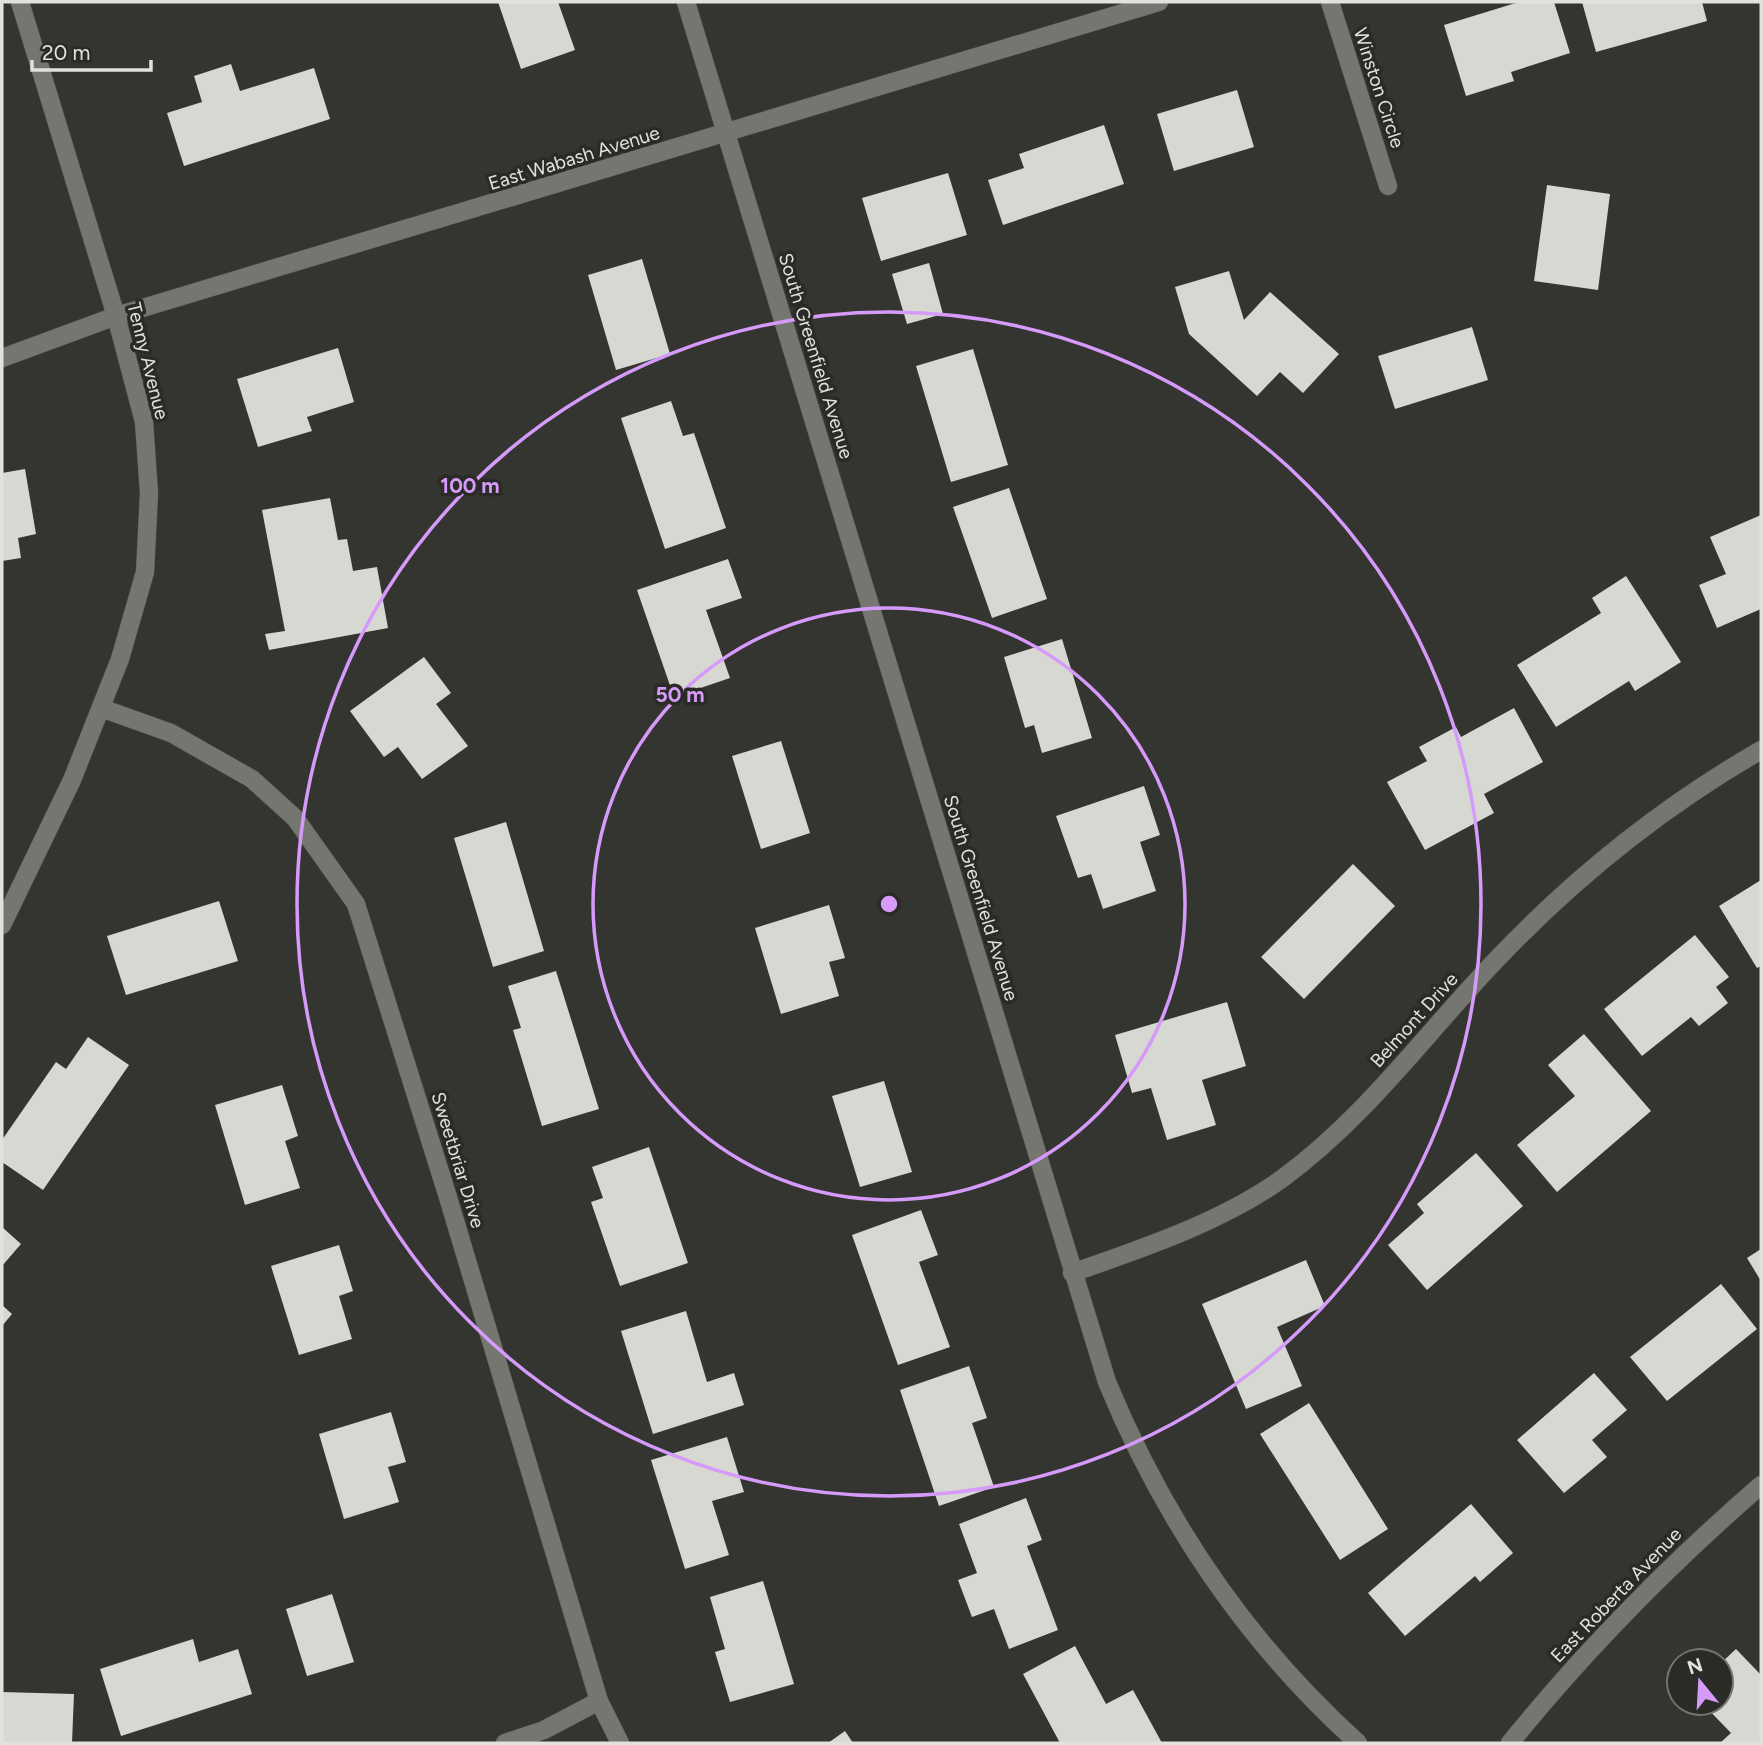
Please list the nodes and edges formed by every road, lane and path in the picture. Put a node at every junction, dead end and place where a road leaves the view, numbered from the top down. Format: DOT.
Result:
graph roads {
  1 [pos="20,2"];
  2 [pos="686,2"];
  3 [pos="1159,2"];
  4 [pos="1330,2"];
  5 [pos="726,134"];
  6 [pos="1388,186"];
  7 [pos="116,316"];
  8 [pos="2,358"];
  9 [pos="101,708"];
  10 [pos="1761,750"];
  11 [pos="2,925"];
  12 [pos="1072,1273"];
  13 [pos="1761,1485"];
  14 [pos="599,1701"];
  15 [pos="505,1743"];
  16 [pos="620,1743"];
  17 [pos="1358,1743"];
  18 [pos="1510,1743"];
  1 -- 7 [label="street, Tenny Avenue"];
  2 -- 5 [label="street, South Greenfield Avenue"];
  3 -- 5 [label="street, East Wabash Avenue"];
  4 -- 6 [label="street, Winston Circle"];
  5 -- 7 [label="street, East Wabash Avenue"];
  5 -- 12 [label="street, South Greenfield Avenue"];
  7 -- 8 [label="street, East Wabash Avenue"];
  7 -- 9 [label="street, Tenny Avenue"];
  9 -- 11 [label="street, Tenny Avenue"];
  9 -- 14 [label="street, Sweetbriar Drive"];
  10 -- 12 [label="street, Belmont Drive"];
  12 -- 17 [label="street, South Greenfield Avenue"];
  13 -- 18 [label="street, East Roberta Avenue"];
  14 -- 15 [label="street"];
  14 -- 16 [label="street, Sweetbriar Drive"];
}
